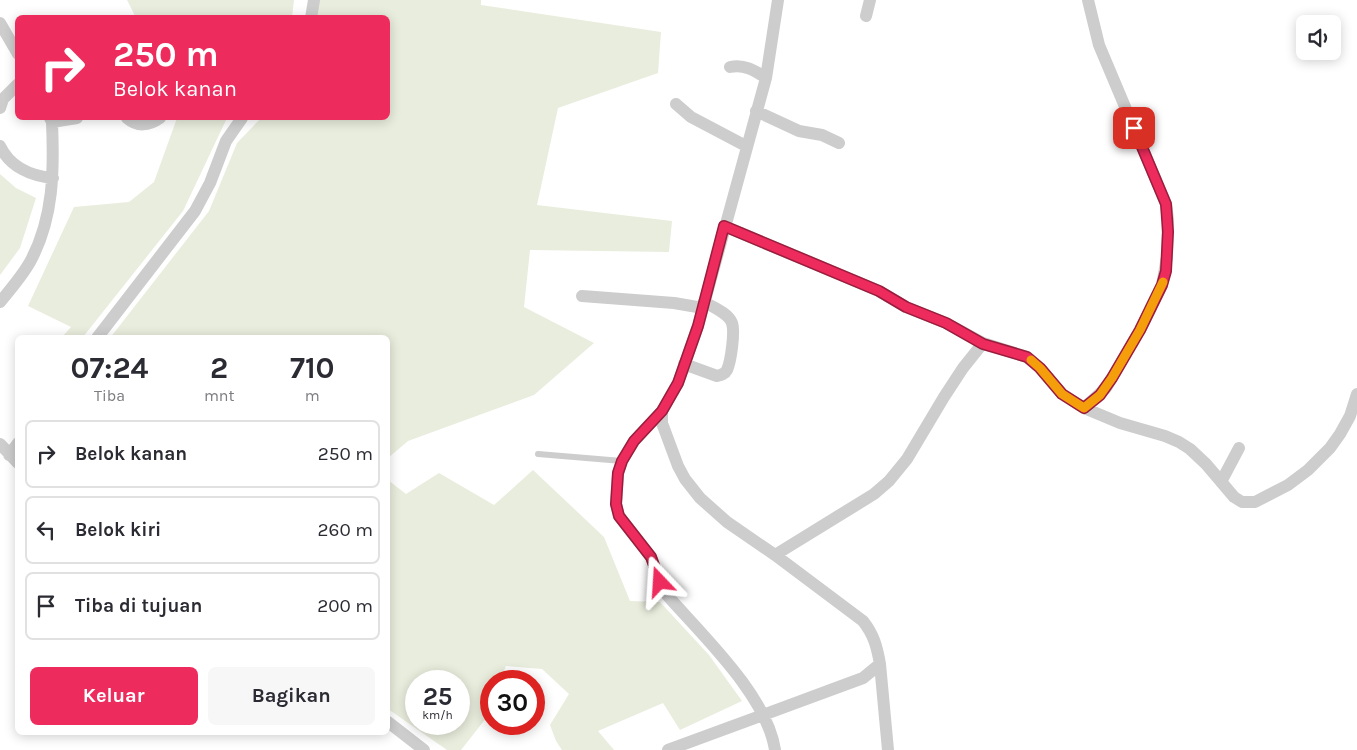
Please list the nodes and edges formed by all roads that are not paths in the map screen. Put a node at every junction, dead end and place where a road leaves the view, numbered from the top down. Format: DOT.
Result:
graph roads {
  1 [pos="314,0"];
  2 [pos="778,0"];
  3 [pos="870,0"];
  4 [pos="1088,0"];
  5 [pos="312,15"];
  6 [pos="866,16"];
  7 [pos="0,24"];
  8 [pos="15,49"];
  9 [pos="730,67"];
  10 [pos="766,78"];
  11 [pos="15,87"];
  12 [pos="676,104"];
  13 [pos="0,108"];
  14 [pos="756,111"];
  15 [pos="51,120"];
  16 [pos="131,120"];
  17 [pos="157,120"];
  18 [pos="241,120"];
  19 [pos="839,143"];
  20 [pos="0,146"];
  21 [pos="746,146"];
  22 [pos="53,178"];
  23 [pos="724,226"];
  24 [pos="582,296"];
  25 [pos="0,302"];
  26 [pos="703,305"];
  27 [pos="99,335"];
  28 [pos="983,344"];
  29 [pos="684,364"];
  30 [pos="1357,394"];
  31 [pos="1084,408"];
  32 [pos="662,411"];
  33 [pos="0,444"];
  34 [pos="1239,448"];
  35 [pos="538,454"];
  36 [pos="13,459"];
  37 [pos="622,461"];
  38 [pos="1221,482"];
  39 [pos="775,555"];
  40 [pos="880,664"];
  41 [pos="765,715"];
  42 [pos="390,724"];
  43 [pos="424,750"];
  44 [pos="668,750"];
  45 [pos="775,750"];
  46 [pos="888,750"];
  1 -- 5 [label="street"];
  2 -- 10 [label="street"];
  3 -- 6 [label="street"];
  4 -- 31 [label="street"];
  7 -- 8 [label="street"];
  9 -- 10 [label="street"];
  10 -- 14 [label="street"];
  11 -- 13 [label="street"];
  12 -- 21 [label="street"];
  14 -- 19 [label="street"];
  14 -- 21 [label="street"];
  15 -- 22 [label="street"];
  16 -- 17 [label="street"];
  18 -- 27 [label="street"];
  20 -- 22 [label="street"];
  21 -- 23 [label="street"];
  22 -- 25 [label="street"];
  23 -- 26 [label="street"];
  23 -- 28 [label="street"];
  24 -- 26 [label="street"];
  26 -- 29 [label="street"];
  26 -- 29 [label="street"];
  28 -- 31 [label="street"];
  28 -- 39 [label="street"];
  29 -- 32 [label="street"];
  30 -- 38 [label="street"];
  31 -- 38 [label="street"];
  32 -- 37 [label="street"];
  32 -- 39 [label="street"];
  33 -- 36 [label="street"];
  34 -- 38 [label="street"];
  35 -- 37 [label="lane"];
  37 -- 41 [label="street"];
  39 -- 40 [label="street"];
  40 -- 41 [label="street"];
  40 -- 46 [label="street"];
  41 -- 44 [label="street"];
  41 -- 45 [label="street"];
  42 -- 43 [label="street"];
}
